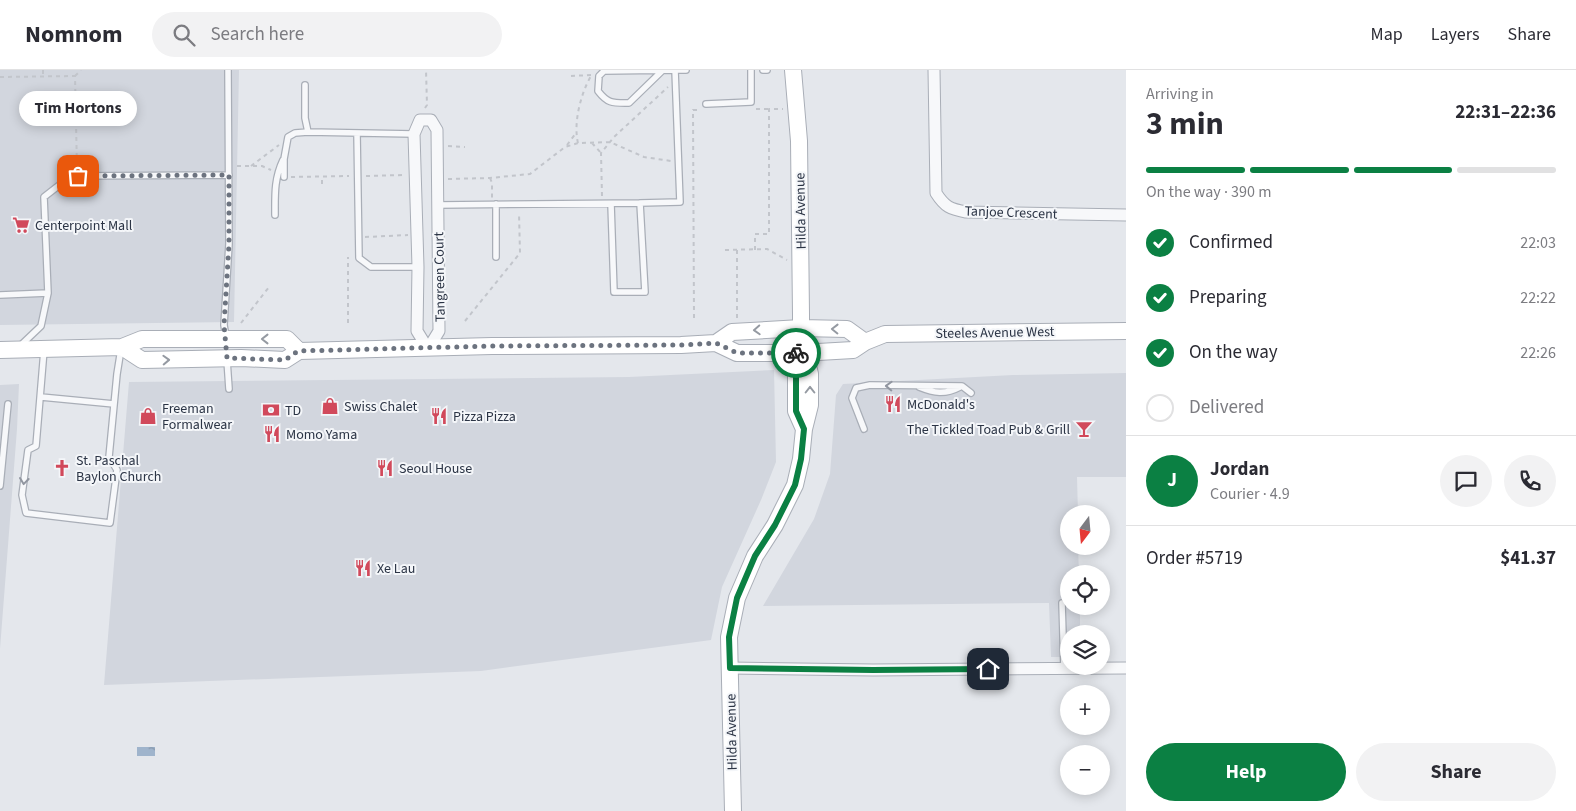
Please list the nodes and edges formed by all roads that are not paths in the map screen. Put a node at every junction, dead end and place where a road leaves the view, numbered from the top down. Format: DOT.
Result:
graph roads {
  1 [pos="228,70"];
  2 [pos="663,70"];
  3 [pos="675,70"];
  4 [pos="686,70"];
  5 [pos="750,70"];
  6 [pos="763,70"];
  7 [pos="767,70"];
  8 [pos="793,70"];
  9 [pos="934,70"];
  10 [pos="305,85"];
  11 [pos="704,107"];
  12 [pos="308,132"];
  13 [pos="357,133"];
  14 [pos="414,134"];
  15 [pos="443,147"];
  16 [pos="414,149"];
  17 [pos="284,158"];
  18 [pos="229,175"];
  19 [pos="284,177"];
  20 [pos="640,203"];
  21 [pos="494,204"];
  22 [pos="611,204"];
  23 [pos="438,205"];
  24 [pos="275,215"];
  25 [pos="1126,215"];
  26 [pos="496,257"];
  27 [pos="418,267"];
  28 [pos="48,293"];
  29 [pos="0,295"];
  30 [pos="801,328"];
  31 [pos="1126,331"];
  32 [pos="226,339"];
  33 [pos="866,342"];
  34 [pos="716,343"];
  35 [pos="122,347"];
  36 [pos="428,348"];
  37 [pos="8,350"];
  38 [pos="44,350"];
  39 [pos="298,351"];
  40 [pos="801,353"];
  41 [pos="227,358"];
  42 [pos="229,389"];
  43 [pos="971,393"];
  44 [pos="41,397"];
  45 [pos="8,404"];
  46 [pos="114,404"];
  47 [pos="864,429"];
  48 [pos="0,486"];
  49 [pos="730,668"];
  50 [pos="1110,668"];
  51 [pos="1126,668"];
  52 [pos="1060,669"];
  53 [pos="733,811"];
  1 -- 18 [label="lane"];
  2 -- 2 [label="lane"];
  2 -- 3 [label="lane"];
  3 -- 4 [label="lane"];
  3 -- 20 [label="lane"];
  5 -- 11 [label="lane"];
  6 -- 7 [label="lane"];
  8 -- 30 [label="main road, Hilda Avenue"];
  9 -- 25 [label="street, Tanjoe Crescent"];
  10 -- 12 [label="lane"];
  12 -- 13 [label="lane"];
  12 -- 17 [label="lane"];
  13 -- 14 [label="lane"];
  13 -- 27 [label="lane"];
  14 -- 15 [label="street, Tangreen Court"];
  14 -- 16 [label="street, Tangreen Court"];
  15 -- 16 [label="street"];
  15 -- 23 [label="street, Tangreen Court"];
  16 -- 27 [label="street, Tangreen Court"];
  17 -- 19 [label="lane"];
  17 -- 24 [label="lane"];
  18 -- 28 [label="lane"];
  18 -- 32 [label="lane"];
  20 -- 22 [label="lane"];
  20 -- 22 [label="lane"];
  21 -- 22 [label="lane"];
  21 -- 23 [label="lane"];
  21 -- 26 [label="lane"];
  23 -- 36 [label="street, Tangreen Court"];
  27 -- 36 [label="street, Tangreen Court"];
  28 -- 29 [label="lane"];
  28 -- 37 [label="lane"];
  33 -- 30 [label="main road, Steeles Avenue West, one-way"];
  30 -- 34 [label="main road, Steeles Avenue West, one-way"];
  30 -- 40 [label="main road, Hilda Avenue"];
  31 -- 33 [label="main road, Steeles Avenue West"];
  32 -- 35 [label="main road"];
  39 -- 32 [label="main road, one-way"];
  32 -- 41 [label="main road"];
  33 -- 40 [label="main road, Steeles Avenue West"];
  34 -- 36 [label="main road, Steeles Avenue West"];
  34 -- 40 [label="main road, Steeles Avenue West"];
  35 -- 38 [label="main road"];
  35 -- 41 [label="main road, Steeles Avenue West, one-way"];
  35 -- 46 [label="lane"];
  36 -- 39 [label="main road, Steeles Avenue West"];
  37 -- 38 [label="main road"];
  38 -- 44 [label="lane"];
  39 -- 41 [label="main road, Steeles Avenue West"];
  40 -- 49 [label="main road, Hilda Avenue"];
  41 -- 42 [label="lane"];
  43 -- 47 [label="lane, one-way"];
  44 -- 46 [label="lane"];
  44 -- 46 [label="lane, one-way"];
  45 -- 48 [label="lane"];
  49 -- 52 [label="street"];
  49 -- 53 [label="main road, Hilda Avenue"];
  50 -- 51 [label="street"];
}
